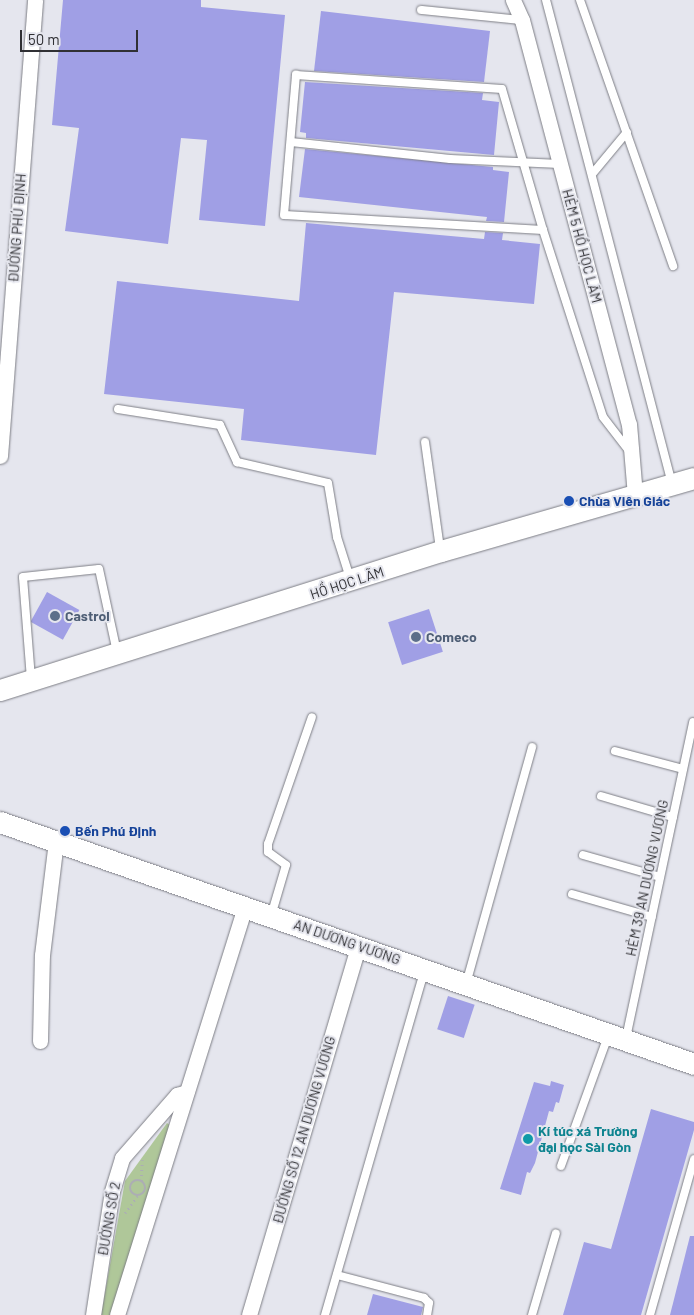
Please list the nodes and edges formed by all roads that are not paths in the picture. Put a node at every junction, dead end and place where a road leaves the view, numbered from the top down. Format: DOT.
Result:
graph roads {
  1 [pos="35,0"];
  2 [pos="513,0"];
  3 [pos="546,0"];
  4 [pos="580,0"];
  5 [pos="421,10"];
  6 [pos="522,20"];
  7 [pos="628,132"];
  8 [pos="291,142"];
  9 [pos="520,161"];
  10 [pos="560,164"];
  11 [pos="593,173"];
  12 [pos="543,230"];
  13 [pos="673,266"];
  14 [pos="118,409"];
  15 [pos="425,442"];
  16 [pos="632,454"];
  17 [pos="0,456"];
  18 [pos="694,478"];
  19 [pos="673,484"];
  20 [pos="635,496"];
  21 [pos="441,551"];
  22 [pos="351,582"];
  23 [pos="117,654"];
  24 [pos="32,681"];
  25 [pos="0,690"];
  26 [pos="312,717"];
  27 [pos="693,722"];
  28 [pos="532,748"];
  29 [pos="615,751"];
  30 [pos="683,769"];
  31 [pos="601,796"];
  32 [pos="673,817"];
  33 [pos="0,822"];
  34 [pos="56,841"];
  35 [pos="583,855"];
  36 [pos="660,876"];
  37 [pos="572,894"];
  38 [pos="245,906"];
  39 [pos="271,916"];
  40 [pos="652,917"];
  41 [pos="358,946"];
  42 [pos="424,969"];
  43 [pos="466,984"];
  44 [pos="617,1037"];
  45 [pos="40,1041"];
  46 [pos="694,1064"];
  47 [pos="187,1092"];
  48 [pos="694,1159"];
  49 [pos="561,1166"];
  50 [pos="556,1234"];
  51 [pos="336,1275"];
  52 [pos="93,1315"];
  53 [pos="116,1315"];
  54 [pos="249,1315"];
  55 [pos="326,1315"];
  56 [pos="427,1315"];
  57 [pos="532,1315"];
  58 [pos="650,1315"];
  1 -- 17 [label="street, ĐƯỜNG PHÚ ĐỊNH"];
  2 -- 6 [label="street, HẺM 5 HỒ HỌC LÃM"];
  3 -- 11 [label="lane"];
  4 -- 7 [label="lane"];
  5 -- 6 [label="lane"];
  6 -- 10 [label="street, HẺM 5 HỒ HỌC LÃM"];
  7 -- 11 [label="lane"];
  7 -- 13 [label="lane"];
  8 -- 9 [label="lane"];
  8 -- 9 [label="lane"];
  8 -- 12 [label="lane"];
  9 -- 10 [label="lane"];
  9 -- 12 [label="lane"];
  10 -- 16 [label="street, HẺM 5 HỒ HỌC LÃM"];
  11 -- 19 [label="lane"];
  12 -- 16 [label="lane"];
  14 -- 22 [label="lane"];
  15 -- 21 [label="lane"];
  16 -- 20 [label="street, HẺM 5 HỒ HỌC LÃM"];
  18 -- 19 [label="main road, HỒ HỌC LÃM"];
  19 -- 20 [label="main road, HỒ HỌC LÃM"];
  20 -- 21 [label="main road, HỒ HỌC LÃM"];
  21 -- 22 [label="main road, HỒ HỌC LÃM"];
  22 -- 23 [label="main road, HỒ HỌC LÃM"];
  23 -- 24 [label="main road, HỒ HỌC LÃM"];
  23 -- 24 [label="lane"];
  24 -- 25 [label="main road, HỒ HỌC LÃM"];
  26 -- 39 [label="lane"];
  27 -- 30 [label="lane, HẺM 39 AN DƯƠNG VƯƠNG"];
  28 -- 43 [label="lane"];
  29 -- 30 [label="lane"];
  30 -- 32 [label="lane, HẺM 39 AN DƯƠNG VƯƠNG"];
  31 -- 32 [label="lane"];
  32 -- 36 [label="lane, HẺM 39 AN DƯƠNG VƯƠNG"];
  33 -- 34 [label="main road, AN DƯƠNG VƯƠNG"];
  34 -- 38 [label="main road, AN DƯƠNG VƯƠNG"];
  34 -- 45 [label="street"];
  35 -- 36 [label="lane"];
  36 -- 40 [label="lane, HẺM 39 AN DƯƠNG VƯƠNG"];
  37 -- 40 [label="lane"];
  38 -- 39 [label="main road, AN DƯƠNG VƯƠNG"];
  38 -- 47 [label="street"];
  39 -- 41 [label="main road, AN DƯƠNG VƯƠNG"];
  40 -- 44 [label="lane, HẺM 39 AN DƯƠNG VƯƠNG"];
  41 -- 42 [label="main road, AN DƯƠNG VƯƠNG"];
  41 -- 54 [label="street, ĐƯỜNG SỐ 12 AN DƯƠNG VƯƠNG"];
  42 -- 43 [label="main road, AN DƯƠNG VƯƠNG"];
  42 -- 51 [label="lane"];
  43 -- 44 [label="main road, AN DƯƠNG VƯƠNG"];
  44 -- 46 [label="main road, AN DƯƠNG VƯƠNG"];
  44 -- 49 [label="lane, HẺM 39 AN DƯƠNG VƯƠNG"];
  47 -- 52 [label="street, ĐƯỜNG SỐ 2"];
  47 -- 53 [label="street"];
  48 -- 58 [label="lane"];
  50 -- 57 [label="lane"];
  51 -- 55 [label="lane"];
  51 -- 56 [label="lane"];
}
